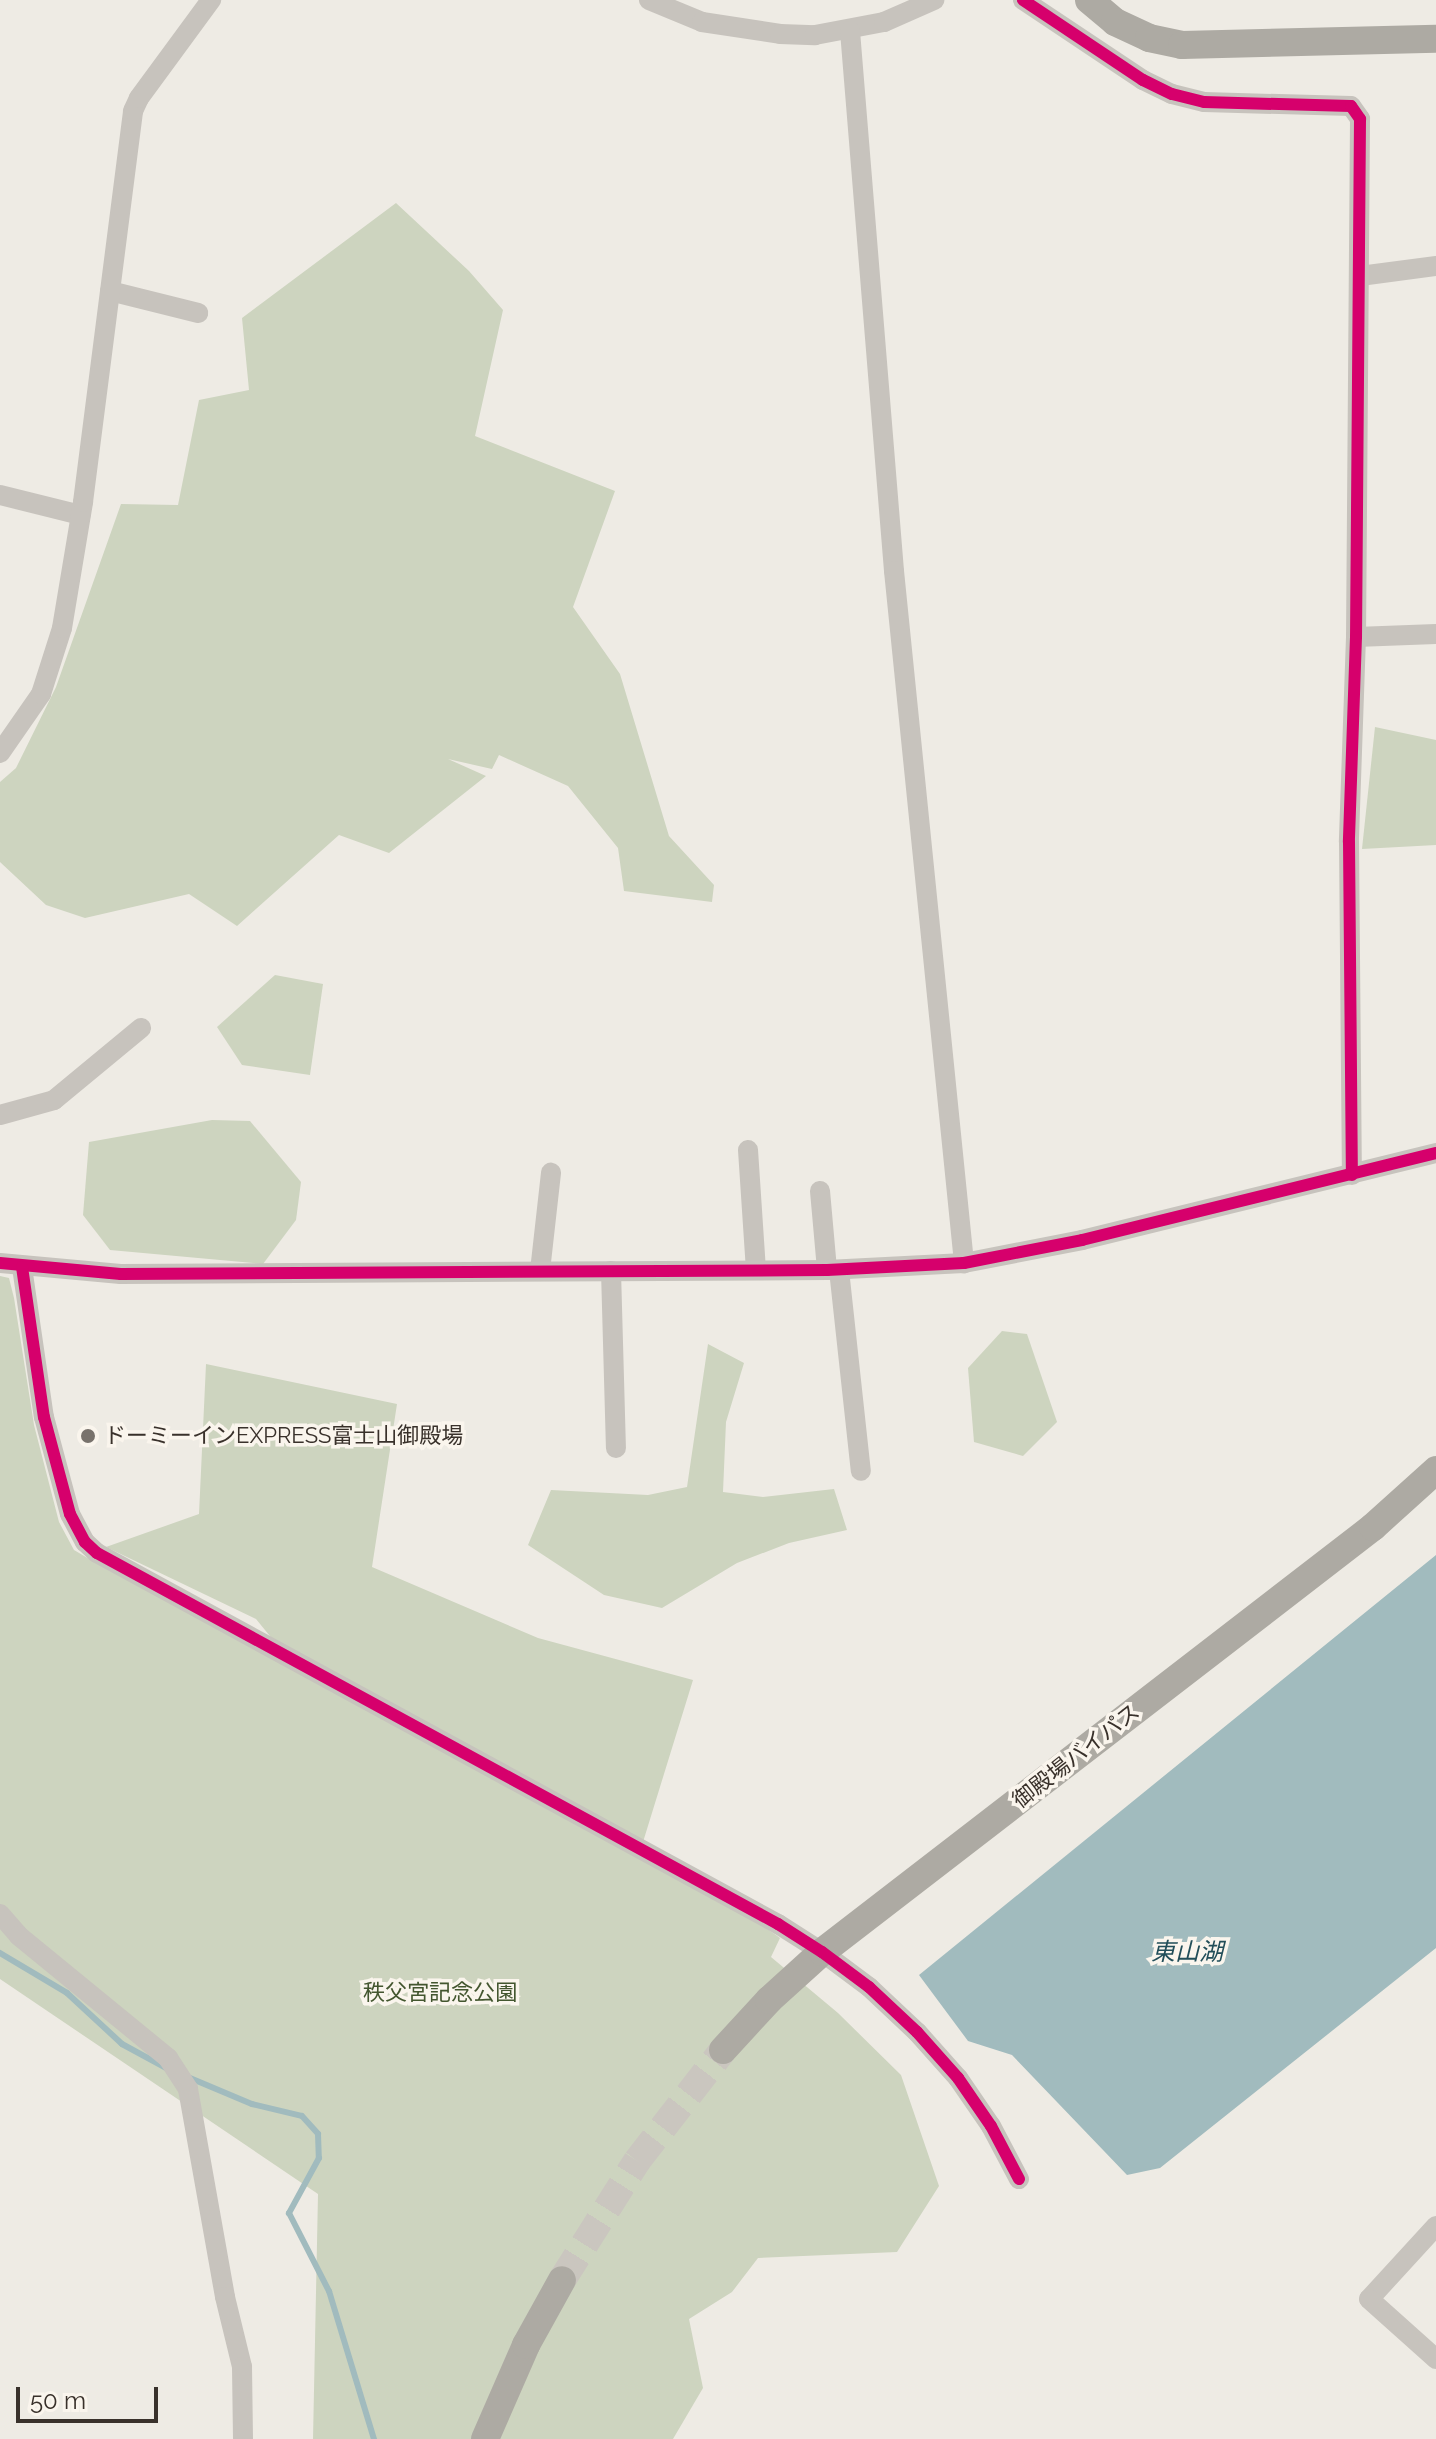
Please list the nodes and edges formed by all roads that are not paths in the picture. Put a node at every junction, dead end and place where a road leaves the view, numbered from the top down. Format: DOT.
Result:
graph roads {
  1 [pos="211,0"];
  2 [pos="649,0"];
  3 [pos="934,0"];
  4 [pos="1023,0"];
  5 [pos="1089,0"];
  6 [pos="850,31"];
  7 [pos="1436,39"];
  8 [pos="1436,266"];
  9 [pos="1360,276"];
  10 [pos="110,291"];
  11 [pos="198,313"];
  12 [pos="0,495"];
  13 [pos="81,515"];
  14 [pos="1436,634"];
  15 [pos="1356,637"];
  16 [pos="0,753"];
  17 [pos="141,1028"];
  18 [pos="0,1115"];
  19 [pos="748,1150"];
  20 [pos="1436,1153"];
  21 [pos="551,1173"];
  22 [pos="1352,1175"];
  23 [pos="820,1191"];
  24 [pos="0,1263"];
  25 [pos="964,1263"];
  26 [pos="22,1267"];
  27 [pos="756,1270"];
  28 [pos="833,1270"];
  29 [pos="540,1271"];
  30 [pos="611,1271"];
  31 [pos="616,1448"];
  32 [pos="1436,1470"];
  33 [pos="861,1471"];
  34 [pos="0,1914"];
  35 [pos="822,1952"];
  36 [pos="723,2050"];
  37 [pos="1019,2179"];
  38 [pos="1436,2226"];
  39 [pos="562,2280"];
  40 [pos="1436,2359"];
  41 [pos="243,2439"];
  42 [pos="485,2439"];
  1 -- 10 [label="street"];
  2 -- 6 [label="street"];
  3 -- 6 [label="street"];
  4 -- 9 [label="street"];
  5 -- 7 [label="highway"];
  6 -- 25 [label="street"];
  8 -- 9 [label="street"];
  9 -- 15 [label="street"];
  10 -- 11 [label="street"];
  10 -- 13 [label="street"];
  12 -- 13 [label="street"];
  13 -- 16 [label="street"];
  14 -- 15 [label="street"];
  15 -- 22 [label="street"];
  17 -- 18 [label="street"];
  19 -- 27 [label="street"];
  20 -- 22 [label="street"];
  21 -- 29 [label="street"];
  22 -- 25 [label="street"];
  23 -- 28 [label="street"];
  24 -- 26 [label="street"];
  25 -- 28 [label="street"];
  26 -- 29 [label="street"];
  26 -- 35 [label="street"];
  27 -- 28 [label="street"];
  27 -- 30 [label="street"];
  28 -- 33 [label="street"];
  29 -- 30 [label="street"];
  30 -- 31 [label="street"];
  32 -- 35 [label="highway, 御殿場バイパス"];
  34 -- 41 [label="street"];
  35 -- 36 [label="highway, 御殿場バイパス"];
  35 -- 37 [label="street"];
  38 -- 40 [label="street"];
  39 -- 42 [label="highway"];
}
